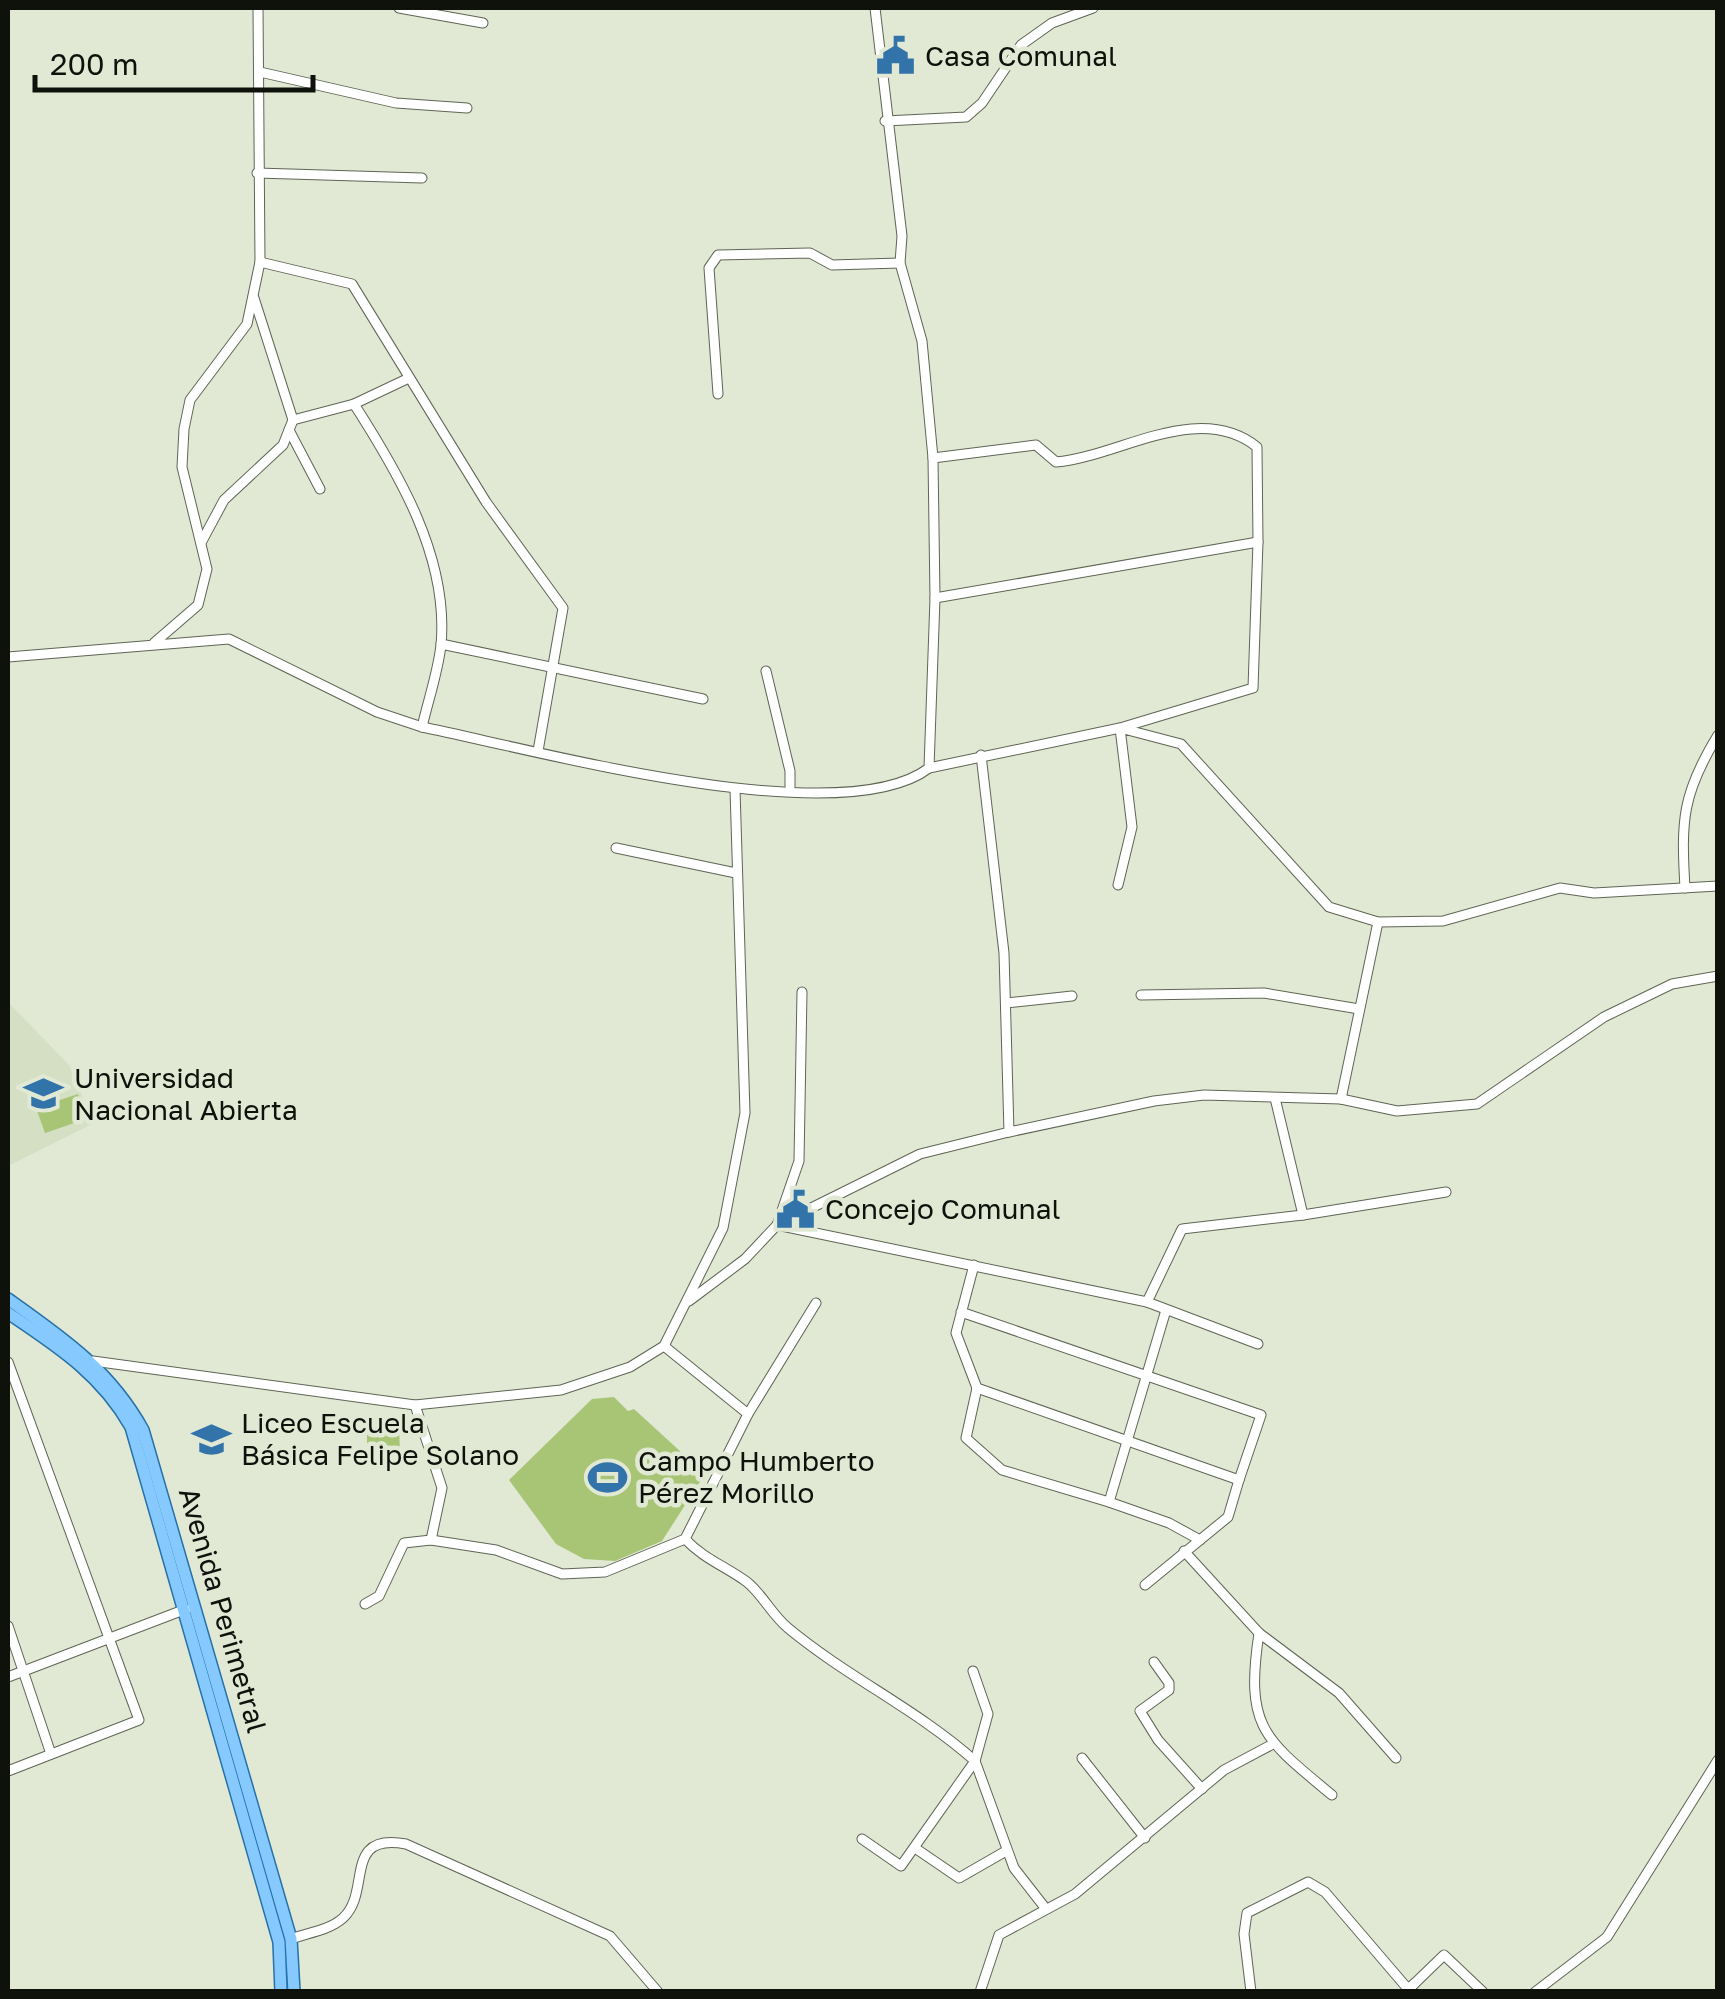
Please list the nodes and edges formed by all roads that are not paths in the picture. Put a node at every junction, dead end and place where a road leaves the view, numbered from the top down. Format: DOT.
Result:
graph roads {
  1 [pos="258,8"];
  2 [pos="399,8"];
  3 [pos="876,8"];
  4 [pos="1093,8"];
  5 [pos="482,23"];
  6 [pos="260,72"];
  7 [pos="468,108"];
  8 [pos="885,121"];
  9 [pos="257,174"];
  10 [pos="422,178"];
  11 [pos="260,262"];
  12 [pos="900,263"];
  13 [pos="253,294"];
  14 [pos="409,378"];
  15 [pos="718,394"];
  16 [pos="354,404"];
  17 [pos="291,424"];
  18 [pos="933,458"];
  19 [pos="320,489"];
  20 [pos="202,541"];
  21 [pos="1258,542"];
  22 [pos="935,598"];
  23 [pos="154,643"];
  24 [pos="441,644"];
  25 [pos="8,657"];
  26 [pos="553,666"];
  27 [pos="766,672"];
  28 [pos="703,699"];
  29 [pos="422,727"];
  30 [pos="1120,728"];
  31 [pos="1718,735"];
  32 [pos="538,750"];
  33 [pos="981,755"];
  34 [pos="929,768"];
  35 [pos="735,789"];
  36 [pos="790,790"];
  37 [pos="616,848"];
  38 [pos="736,874"];
  39 [pos="1118,885"];
  40 [pos="1718,886"];
  41 [pos="1685,888"];
  42 [pos="1378,922"];
  43 [pos="1718,976"];
  44 [pos="802,992"];
  45 [pos="1141,995"];
  46 [pos="1072,996"];
  47 [pos="1006,1002"];
  48 [pos="1359,1009"];
  49 [pos="1275,1098"];
  50 [pos="1340,1099"];
  51 [pos="1009,1132"];
  52 [pos="1446,1192"];
  53 [pos="1304,1215"];
  54 [pos="777,1224"];
  55 [pos="974,1266"];
  56 [pos="8,1299"];
  57 [pos="1147,1302"];
  58 [pos="687,1303"];
  59 [pos="816,1303"];
  60 [pos="1166,1310"];
  61 [pos="961,1312"];
  62 [pos="8,1313"];
  63 [pos="1258,1344"];
  64 [pos="664,1346"];
  65 [pos="94,1361"];
  66 [pos="8,1362"];
  67 [pos="1148,1378"];
  68 [pos="10,1380"];
  69 [pos="977,1388"];
  70 [pos="415,1406"];
  71 [pos="748,1414"];
  72 [pos="1128,1441"];
  73 [pos="1239,1480"];
  74 [pos="1109,1502"];
  75 [pos="684,1539"];
  76 [pos="430,1540"];
  77 [pos="1200,1540"];
  78 [pos="1184,1551"];
  79 [pos="1145,1585"];
  80 [pos="365,1604"];
  81 [pos="186,1609"];
  82 [pos="8,1626"];
  83 [pos="1259,1633"];
  84 [pos="113,1640"];
  85 [pos="1154,1662"];
  86 [pos="24,1671"];
  87 [pos="973,1671"];
  88 [pos="8,1677"];
  89 [pos="1271,1744"];
  90 [pos="51,1754"];
  91 [pos="1082,1758"];
  92 [pos="1396,1758"];
  93 [pos="1718,1760"];
  94 [pos="975,1761"];
  95 [pos="8,1771"];
  96 [pos="1202,1789"];
  97 [pos="1332,1795"];
  98 [pos="1145,1838"];
  99 [pos="862,1839"];
  100 [pos="914,1848"];
  101 [pos="1006,1851"];
  102 [pos="1046,1909"];
  103 [pos="291,1938"];
  104 [pos="1411,1988"];
  105 [pos="281,1992"];
  106 [pos="294,1992"];
  107 [pos="658,1992"];
  108 [pos="980,1992"];
  109 [pos="1250,1992"];
  110 [pos="1483,1992"];
  111 [pos="1535,1992"];
  1 -- 6 [label="street"];
  2 -- 5 [label="street"];
  3 -- 8 [label="street"];
  4 -- 8 [label="street"];
  6 -- 7 [label="street"];
  6 -- 9 [label="street"];
  8 -- 12 [label="street"];
  9 -- 10 [label="street"];
  9 -- 11 [label="street"];
  11 -- 13 [label="street"];
  11 -- 14 [label="street"];
  12 -- 15 [label="street"];
  12 -- 18 [label="street"];
  13 -- 17 [label="street"];
  13 -- 20 [label="street"];
  14 -- 16 [label="street"];
  14 -- 26 [label="street"];
  16 -- 17 [label="street"];
  16 -- 24 [label="street"];
  17 -- 19 [label="street"];
  17 -- 20 [label="street"];
  18 -- 21 [label="street"];
  18 -- 22 [label="street"];
  20 -- 23 [label="street"];
  21 -- 22 [label="street"];
  21 -- 30 [label="street"];
  22 -- 34 [label="street"];
  23 -- 25 [label="street"];
  23 -- 29 [label="street"];
  24 -- 26 [label="street"];
  24 -- 29 [label="street"];
  26 -- 28 [label="street"];
  26 -- 32 [label="street"];
  27 -- 36 [label="street"];
  29 -- 32 [label="street"];
  30 -- 33 [label="street"];
  30 -- 39 [label="street"];
  30 -- 42 [label="street"];
  31 -- 41 [label="street"];
  32 -- 35 [label="street"];
  33 -- 34 [label="street"];
  33 -- 47 [label="street"];
  34 -- 36 [label="street"];
  35 -- 36 [label="street"];
  35 -- 38 [label="street"];
  37 -- 38 [label="street"];
  38 -- 58 [label="street"];
  40 -- 41 [label="street"];
  41 -- 42 [label="street"];
  42 -- 48 [label="street"];
  43 -- 50 [label="street"];
  44 -- 54 [label="street"];
  45 -- 48 [label="street"];
  46 -- 47 [label="street"];
  47 -- 51 [label="street"];
  48 -- 50 [label="street"];
  49 -- 50 [label="street"];
  49 -- 51 [label="street"];
  49 -- 53 [label="street"];
  51 -- 54 [label="street"];
  52 -- 53 [label="street"];
  53 -- 57 [label="street"];
  54 -- 55 [label="street"];
  54 -- 58 [label="street"];
  55 -- 57 [label="street"];
  55 -- 61 [label="street"];
  56 -- 65 [label="main road, Avenida Perimetral"];
  57 -- 60 [label="street"];
  58 -- 64 [label="street"];
  59 -- 71 [label="street"];
  60 -- 63 [label="street"];
  60 -- 67 [label="street"];
  61 -- 67 [label="street"];
  61 -- 69 [label="street"];
  62 -- 81 [label="main road, Avenida Perimetral"];
  64 -- 70 [label="street"];
  64 -- 71 [label="street"];
  65 -- 70 [label="street"];
  65 -- 103 [label="main road, Avenida Perimetral"];
  66 -- 68 [label="street"];
  67 -- 72 [label="street"];
  67 -- 73 [label="street"];
  68 -- 84 [label="street"];
  69 -- 72 [label="street"];
  69 -- 74 [label="street"];
  70 -- 76 [label="street"];
  71 -- 75 [label="street"];
  72 -- 73 [label="street"];
  72 -- 74 [label="street"];
  73 -- 77 [label="street"];
  74 -- 77 [label="street"];
  75 -- 76 [label="street"];
  75 -- 94 [label="street"];
  76 -- 80 [label="street"];
  77 -- 78 [label="street"];
  78 -- 79 [label="street"];
  78 -- 83 [label="street"];
  81 -- 84 [label="street"];
  81 -- 105 [label="main road, Avenida Perimetral"];
  82 -- 86 [label="street"];
  83 -- 89 [label="street"];
  83 -- 92 [label="street"];
  84 -- 86 [label="street"];
  84 -- 90 [label="street"];
  85 -- 96 [label="street"];
  86 -- 88 [label="street"];
  86 -- 90 [label="street"];
  87 -- 94 [label="street"];
  89 -- 96 [label="street"];
  89 -- 97 [label="street"];
  90 -- 95 [label="street"];
  91 -- 98 [label="street"];
  93 -- 111 [label="street"];
  94 -- 100 [label="street"];
  94 -- 101 [label="street"];
  96 -- 98 [label="street"];
  98 -- 102 [label="street"];
  99 -- 100 [label="street"];
  100 -- 101 [label="street"];
  101 -- 102 [label="street"];
  102 -- 108 [label="street"];
  103 -- 106 [label="main road, Avenida Perimetral"];
  103 -- 107 [label="street"];
  104 -- 109 [label="street"];
  104 -- 110 [label="street"];
}
